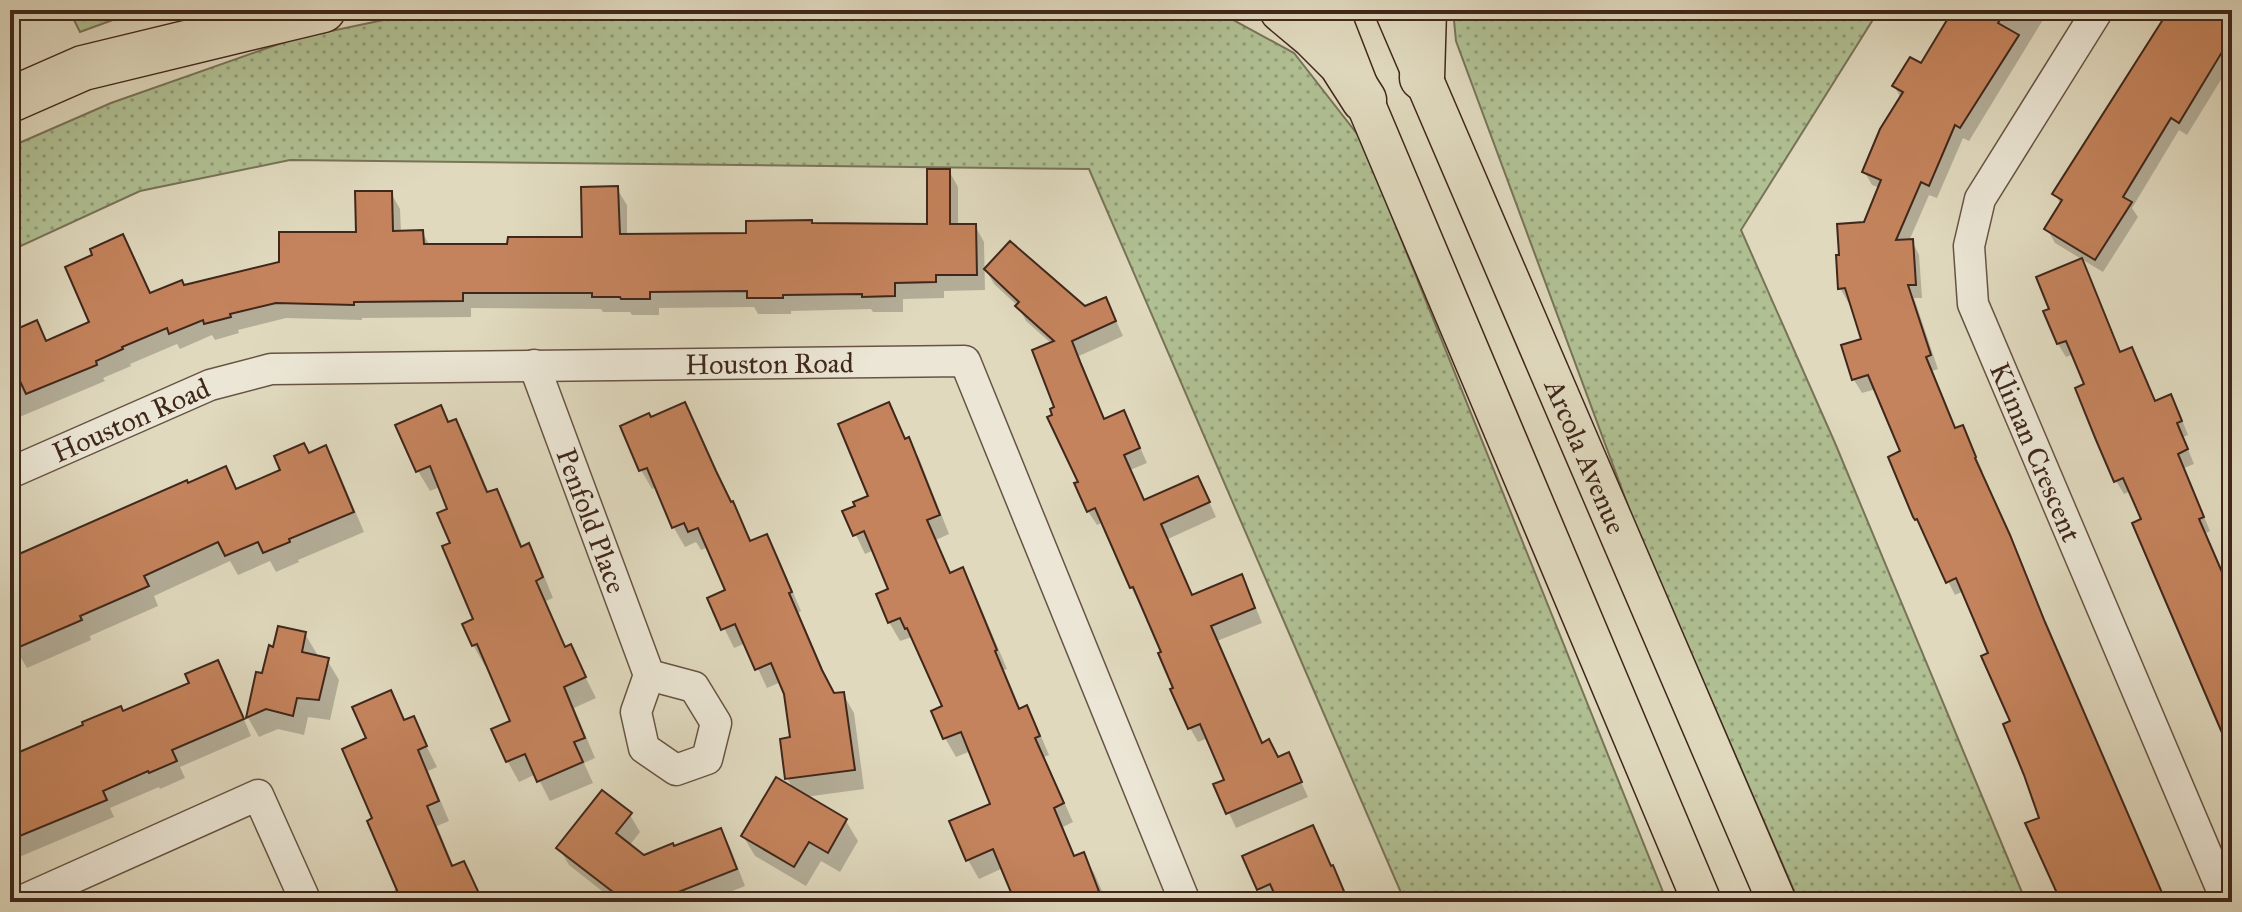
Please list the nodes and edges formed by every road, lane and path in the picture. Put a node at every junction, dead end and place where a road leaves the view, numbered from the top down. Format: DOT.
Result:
graph roads {
  1 [pos="323,10"];
  2 [pos="1282,10"];
  3 [pos="1329,10"];
  4 [pos="1394,10"];
  5 [pos="1424,10"];
  6 [pos="2098,10"];
  7 [pos="1422,78"];
  8 [pos="10,100"];
  9 [pos="1364,100"];
  10 [pos="534,365"];
  11 [pos="10,473"];
  12 [pos="649,675"];
  13 [pos="19,902"];
  14 [pos="306,902"];
  15 [pos="1185,902"];
  16 [pos="1702,902"];
  17 [pos="1777,902"];
  18 [pos="2227,902"];
  1 -- 8 [label="highway"];
  2 -- 9 [label="highway"];
  3 -- 9 [label="main road"];
  4 -- 7 [label="main road, Arcola Avenue"];
  5 -- 7 [label="highway"];
  6 -- 18 [label="street, Kliman Crescent"];
  7 -- 17 [label="main road, Arcola Avenue"];
  9 -- 16 [label="main road"];
  10 -- 11 [label="street, Houston Road"];
  10 -- 12 [label="street, Penfold Place"];
  10 -- 15 [label="street, Houston Road"];
  13 -- 14 [label="street"];
}
